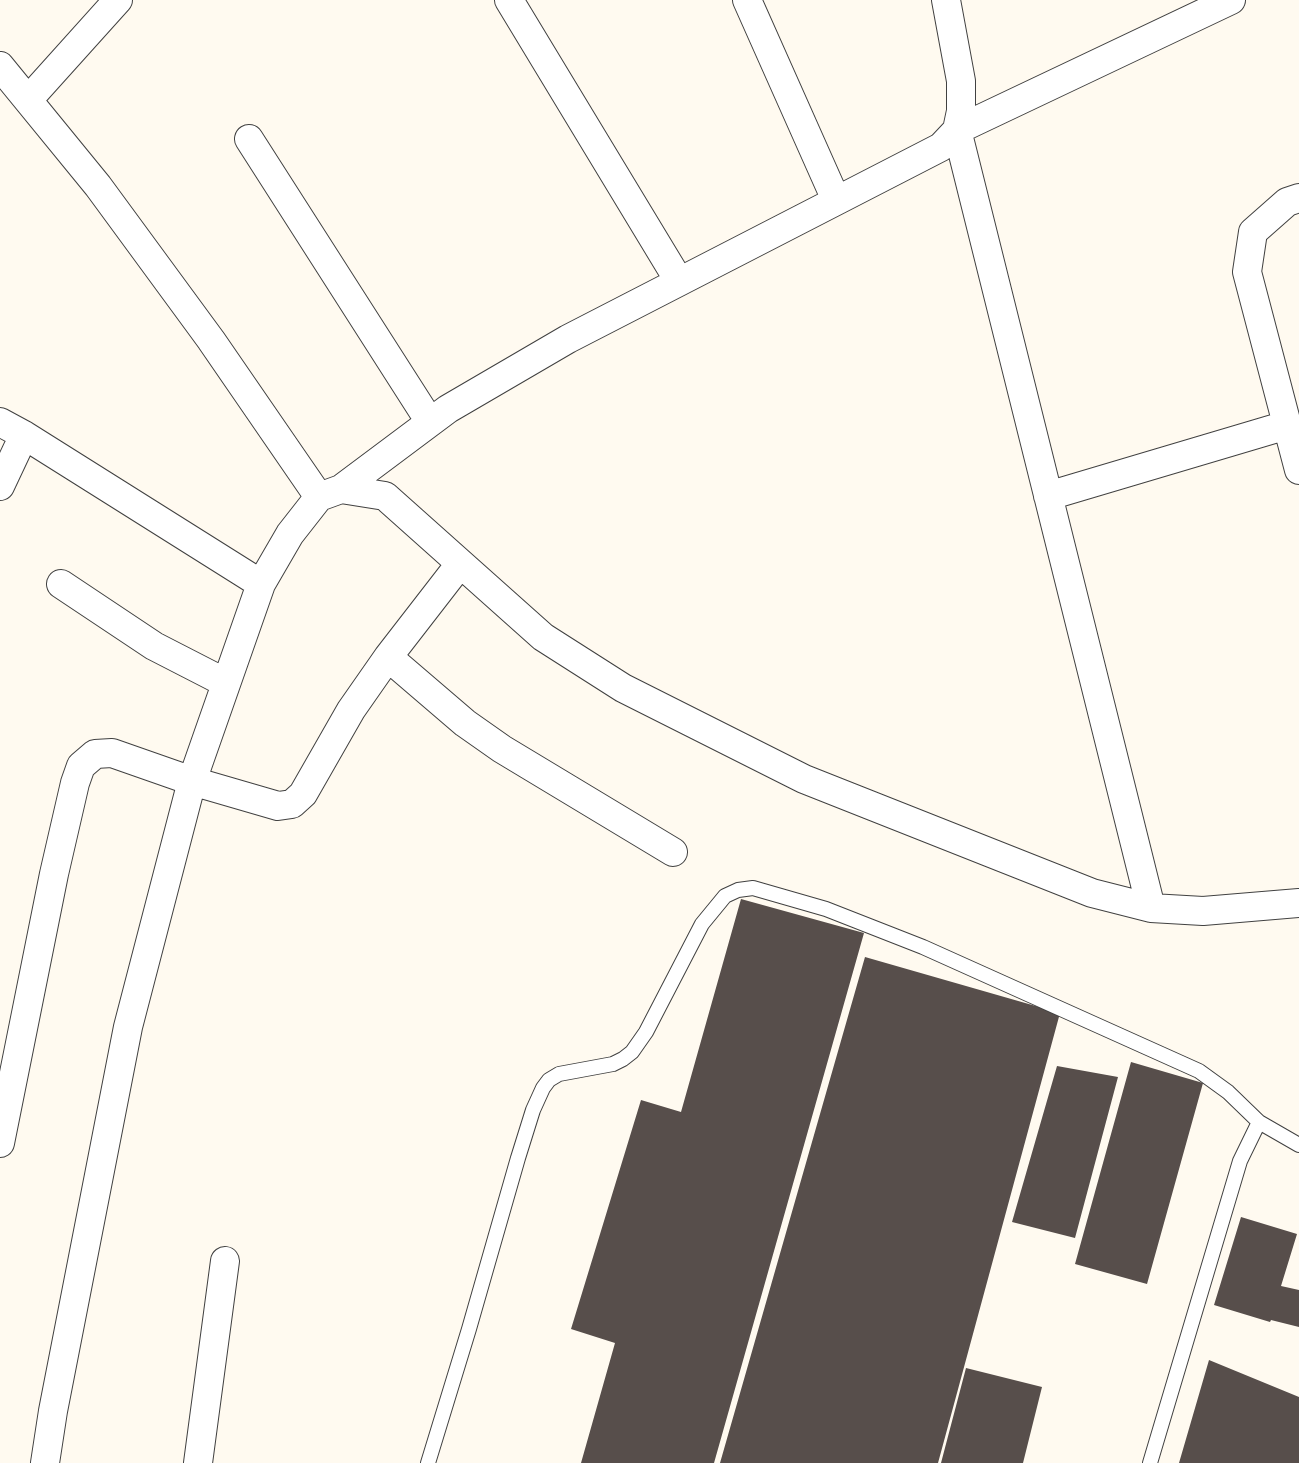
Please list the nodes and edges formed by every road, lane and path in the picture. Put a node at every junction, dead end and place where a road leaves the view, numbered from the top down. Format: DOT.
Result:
graph roads {
  1 [pos="118,0"];
  2 [pos="509,0"];
  3 [pos="747,0"];
  4 [pos="946,0"];
  5 [pos="1231,0"];
  6 [pos="0,66"];
  7 [pos="28,100"];
  8 [pos="957,130"];
  9 [pos="249,139"];
  10 [pos="1299,198"];
  11 [pos="836,200"];
  12 [pos="679,281"];
  13 [pos="0,422"];
  14 [pos="430,422"];
  15 [pos="1287,425"];
  16 [pos="24,435"];
  17 [pos="1299,470"];
  18 [pos="0,486"];
  19 [pos="330,493"];
  20 [pos="1048,496"];
  21 [pos="460,564"];
  22 [pos="62,584"];
  23 [pos="261,584"];
  24 [pos="388,657"];
  25 [pos="226,683"];
  26 [pos="192,782"];
  27 [pos="673,852"];
  28 [pos="1299,903"];
  29 [pos="1151,908"];
  30 [pos="1259,1122"];
  31 [pos="0,1142"];
  32 [pos="1299,1145"];
  33 [pos="225,1261"];
  34 [pos="45,1463"];
  35 [pos="198,1463"];
  36 [pos="428,1463"];
  37 [pos="1150,1463"];
  1 -- 7 [label="street"];
  2 -- 12 [label="street"];
  3 -- 11 [label="street"];
  4 -- 8 [label="street"];
  5 -- 8 [label="street"];
  6 -- 7 [label="street"];
  7 -- 19 [label="street"];
  8 -- 11 [label="street"];
  8 -- 20 [label="street"];
  9 -- 14 [label="street"];
  10 -- 15 [label="street"];
  11 -- 12 [label="street"];
  12 -- 14 [label="street"];
  13 -- 16 [label="street"];
  14 -- 19 [label="street"];
  15 -- 17 [label="street"];
  15 -- 20 [label="street"];
  16 -- 18 [label="street"];
  16 -- 23 [label="street"];
  19 -- 21 [label="street"];
  19 -- 23 [label="street"];
  20 -- 29 [label="street"];
  21 -- 24 [label="street"];
  21 -- 29 [label="street"];
  22 -- 25 [label="street"];
  23 -- 25 [label="street"];
  24 -- 26 [label="street"];
  24 -- 27 [label="street"];
  25 -- 26 [label="street"];
  26 -- 31 [label="street"];
  26 -- 34 [label="street"];
  28 -- 29 [label="street"];
  30 -- 32 [label="lane"];
  30 -- 36 [label="lane"];
  30 -- 37 [label="lane"];
  33 -- 35 [label="street"];
}
